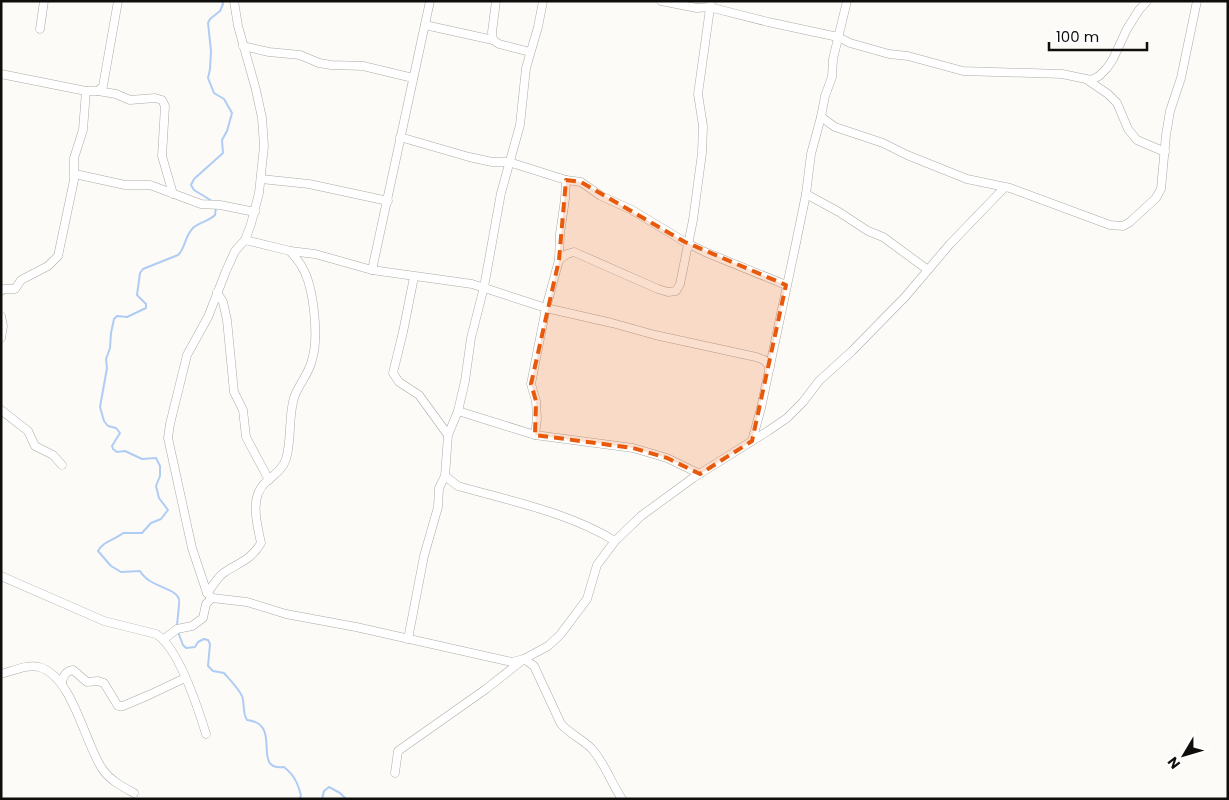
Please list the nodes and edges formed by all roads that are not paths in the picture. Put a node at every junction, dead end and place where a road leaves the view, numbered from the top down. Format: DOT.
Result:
graph roads {
  1 [pos="44,1"];
  2 [pos="118,1"];
  3 [pos="234,1"];
  4 [pos="430,1"];
  5 [pos="496,1"];
  6 [pos="544,1"];
  7 [pos="661,1"];
  8 [pos="847,1"];
  9 [pos="1147,1"];
  10 [pos="1197,1"];
  11 [pos="710,4"];
  12 [pos="425,25"];
  13 [pos="40,29"];
  14 [pos="838,37"];
  15 [pos="493,40"];
  16 [pos="244,46"];
  17 [pos="530,52"];
  18 [pos="1,74"];
  19 [pos="413,78"];
  20 [pos="1086,79"];
  21 [pos="86,91"];
  22 [pos="98,91"];
  23 [pos="821,117"];
  24 [pos="400,137"];
  25 [pos="1165,152"];
  26 [pos="510,162"];
  27 [pos="74,174"];
  28 [pos="261,179"];
  29 [pos="566,180"];
  30 [pos="1005,187"];
  31 [pos="173,194"];
  32 [pos="806,194"];
  33 [pos="388,201"];
  34 [pos="255,212"];
  35 [pos="245,240"];
  36 [pos="688,244"];
  37 [pos="290,251"];
  38 [pos="559,260"];
  39 [pos="372,270"];
  40 [pos="928,270"];
  41 [pos="414,277"];
  42 [pos="786,285"];
  43 [pos="484,287"];
  44 [pos="1,291"];
  45 [pos="217,292"];
  46 [pos="546,308"];
  47 [pos="1,316"];
  48 [pos="1,338"];
  49 [pos="770,367"];
  50 [pos="1,410"];
  51 [pos="458,411"];
  52 [pos="448,435"];
  53 [pos="535,435"];
  54 [pos="752,441"];
  55 [pos="62,465"];
  56 [pos="700,474"];
  57 [pos="445,476"];
  58 [pos="269,480"];
  59 [pos="615,541"];
  60 [pos="1,576"];
  61 [pos="210,595"];
  62 [pos="164,639"];
  63 [pos="408,639"];
  64 [pos="524,659"];
  65 [pos="1,674"];
  66 [pos="185,678"];
  67 [pos="62,685"];
  68 [pos="206,734"];
  69 [pos="395,773"];
  70 [pos="134,793"];
  71 [pos="622,799"];
  1 -- 13 [label="street"];
  2 -- 22 [label="street"];
  3 -- 16 [label="street"];
  4 -- 12 [label="street"];
  5 -- 15 [label="street"];
  6 -- 17 [label="street"];
  7 -- 11 [label="street"];
  8 -- 14 [label="street"];
  9 -- 20 [label="street"];
  10 -- 25 [label="street"];
  11 -- 14 [label="street"];
  11 -- 36 [label="street"];
  12 -- 15 [label="street"];
  12 -- 19 [label="street"];
  14 -- 20 [label="street"];
  14 -- 23 [label="street"];
  15 -- 17 [label="street"];
  16 -- 19 [label="street"];
  16 -- 28 [label="street"];
  17 -- 26 [label="street"];
  18 -- 21 [label="street"];
  19 -- 24 [label="street"];
  20 -- 25 [label="street"];
  21 -- 22 [label="street"];
  21 -- 27 [label="street"];
  22 -- 31 [label="street"];
  23 -- 30 [label="street"];
  23 -- 32 [label="street"];
  24 -- 26 [label="street"];
  24 -- 33 [label="street"];
  25 -- 30 [label="street"];
  26 -- 29 [label="street"];
  26 -- 43 [label="street"];
  27 -- 31 [label="street"];
  27 -- 44 [label="street"];
  28 -- 33 [label="street"];
  28 -- 34 [label="street"];
  29 -- 36 [label="street"];
  29 -- 38 [label="street"];
  30 -- 40 [label="street"];
  31 -- 34 [label="street"];
  32 -- 40 [label="street"];
  32 -- 42 [label="street"];
  33 -- 39 [label="street"];
  34 -- 35 [label="street"];
  35 -- 37 [label="street"];
  35 -- 45 [label="street"];
  36 -- 38 [label="street"];
  36 -- 42 [label="street"];
  37 -- 39 [label="street"];
  37 -- 58 [label="street"];
  38 -- 46 [label="street"];
  39 -- 41 [label="street"];
  40 -- 54 [label="street"];
  41 -- 43 [label="street"];
  41 -- 52 [label="street"];
  42 -- 49 [label="street"];
  43 -- 46 [label="street"];
  43 -- 51 [label="street"];
  45 -- 58 [label="street"];
  45 -- 61 [label="street"];
  46 -- 49 [label="street"];
  46 -- 53 [label="street"];
  47 -- 48 [label="street"];
  49 -- 54 [label="street"];
  50 -- 55 [label="street"];
  51 -- 52 [label="street"];
  51 -- 53 [label="street"];
  52 -- 57 [label="street"];
  53 -- 56 [label="street"];
  54 -- 56 [label="street"];
  56 -- 59 [label="street"];
  57 -- 59 [label="street"];
  57 -- 63 [label="street"];
  58 -- 61 [label="street"];
  59 -- 64 [label="street"];
  60 -- 62 [label="street"];
  61 -- 62 [label="street"];
  61 -- 63 [label="street"];
  62 -- 66 [label="street"];
  63 -- 64 [label="street"];
  64 -- 69 [label="street"];
  64 -- 71 [label="street"];
  65 -- 67 [label="street"];
  66 -- 67 [label="street"];
  66 -- 68 [label="street"];
  67 -- 70 [label="street"];
}
